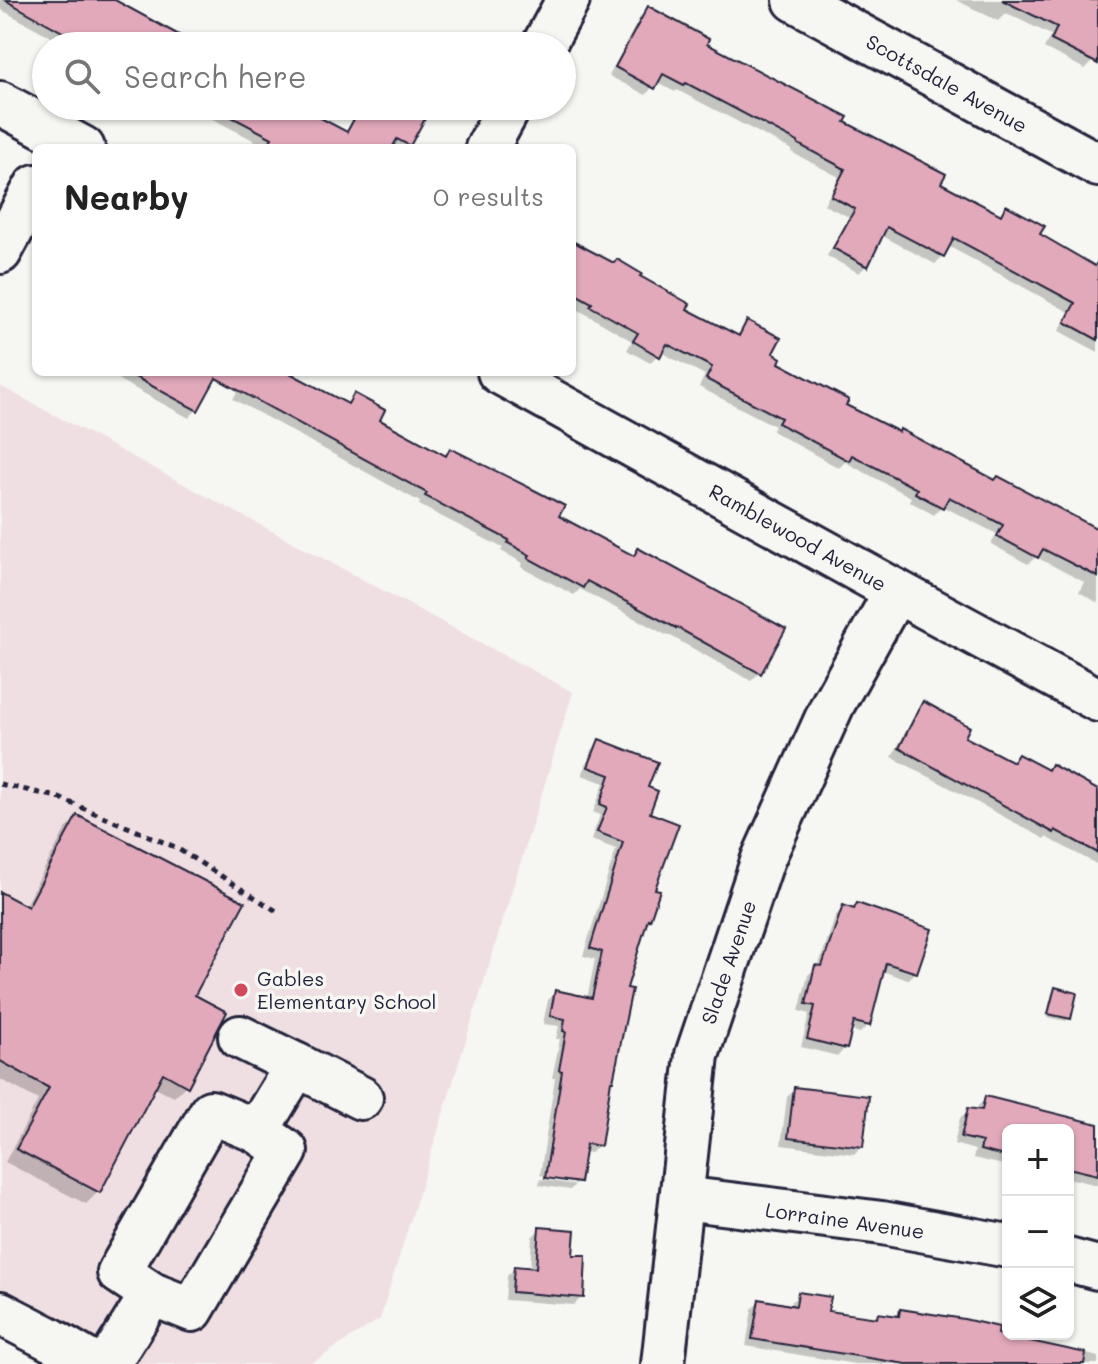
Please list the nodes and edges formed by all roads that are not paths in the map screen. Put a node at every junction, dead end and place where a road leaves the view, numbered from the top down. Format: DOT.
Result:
graph roads {
  1 [pos="568,0"];
  2 [pos="795,0"];
  3 [pos="551,32"];
  4 [pos="0,103"];
  5 [pos="502,120"];
  6 [pos="67,144"];
  7 [pos="489,144"];
  8 [pos="1098,165"];
  9 [pos="32,193"];
  10 [pos="0,252"];
  11 [pos="506,376"];
  12 [pos="896,591"];
  13 [pos="1098,700"];
  14 [pos="240,1037"];
  15 [pos="297,1065"];
  16 [pos="361,1098"];
  17 [pos="257,1131"];
  18 [pos="682,1198"];
  19 [pos="1002,1245"];
  20 [pos="1074,1262"];
  21 [pos="1098,1268"];
  22 [pos="152,1294"];
  23 [pos="0,1313"];
  24 [pos="93,1364"];
  25 [pos="108,1364"];
  26 [pos="663,1364"];
  1 -- 3 [label="street"];
  2 -- 8 [label="street, Scottsdale Avenue"];
  4 -- 6 [label="street"];
  5 -- 7 [label="street"];
  9 -- 10 [label="street"];
  11 -- 12 [label="street, Ramblewood Avenue"];
  12 -- 13 [label="street, Ramblewood Avenue"];
  12 -- 18 [label="street, Slade Avenue"];
  14 -- 15 [label="street"];
  15 -- 16 [label="street"];
  15 -- 17 [label="street"];
  17 -- 22 [label="street"];
  17 -- 22 [label="street"];
  18 -- 19 [label="street, Lorraine Avenue"];
  18 -- 26 [label="street, Slade Avenue"];
  20 -- 21 [label="street"];
  22 -- 25 [label="street"];
  23 -- 24 [label="street"];
}
